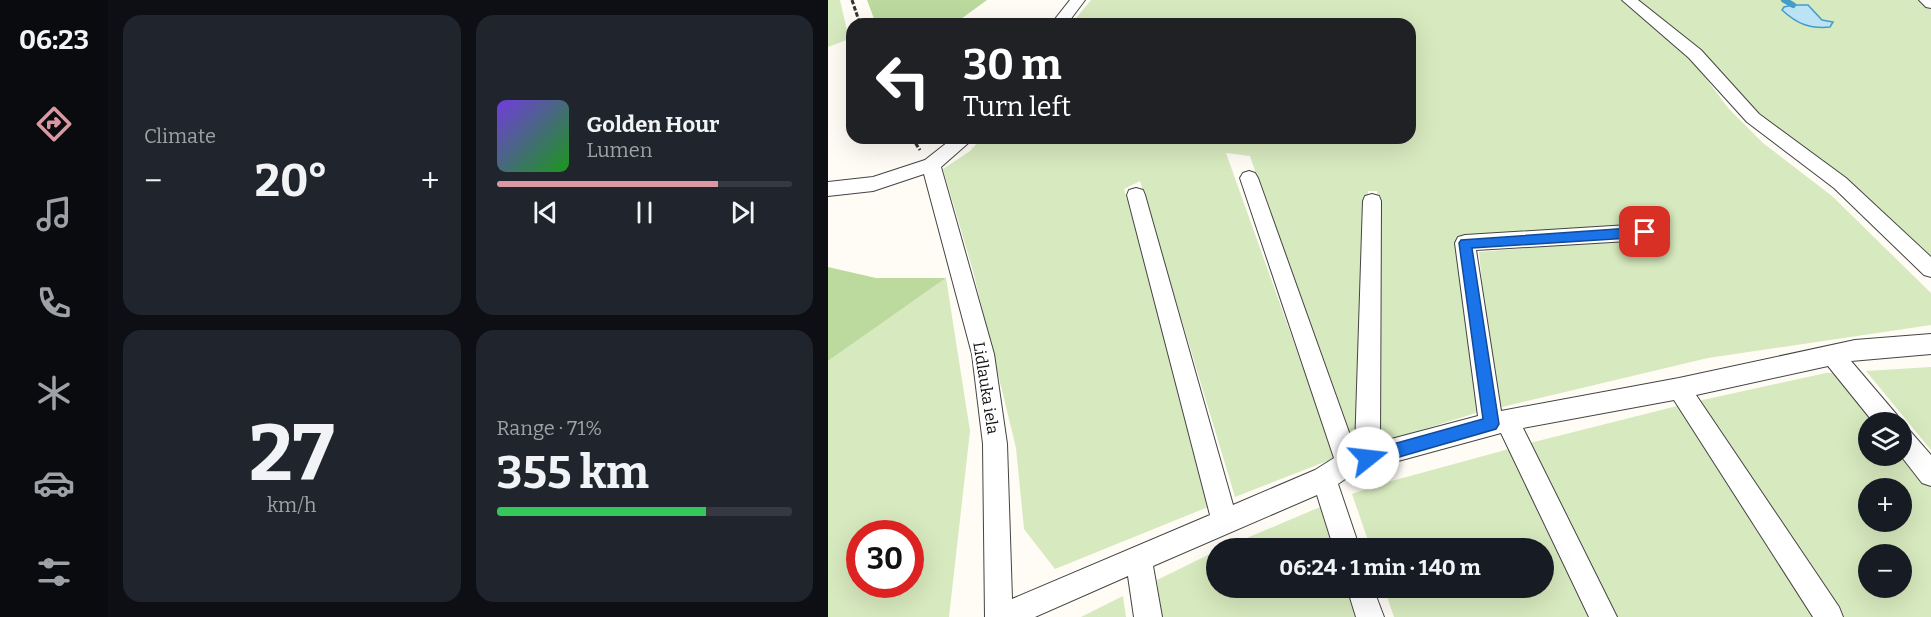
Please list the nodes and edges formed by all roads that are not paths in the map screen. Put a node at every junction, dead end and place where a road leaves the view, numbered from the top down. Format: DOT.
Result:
graph roads {
  1 [pos="1078,0"];
  2 [pos="1629,0"];
  3 [pos="1926,0"];
  4 [pos="1931,4"];
  5 [pos="1064,18"];
  6 [pos="957,144"];
  7 [pos="931,165"];
  8 [pos="1249,178"];
  9 [pos="828,189"];
  10 [pos="1136,195"];
  11 [pos="1372,201"];
  12 [pos="1645,232"];
  13 [pos="1931,269"];
  14 [pos="1931,344"];
  15 [pos="1833,355"];
  16 [pos="1679,388"];
  17 [pos="1880,412"];
  18 [pos="1499,422"];
  19 [pos="1912,451"];
  20 [pos="1358,461"];
  21 [pos="1931,474"];
  22 [pos="1324,479"];
  23 [pos="1225,522"];
  24 [pos="1343,538"];
  25 [pos="1139,558"];
  26 [pos="1363,598"];
  27 [pos="1001,617"];
  28 [pos="1148,617"];
  29 [pos="1370,617"];
  30 [pos="1603,617"];
  31 [pos="1829,617"];
  1 -- 5 [label="street"];
  2 -- 13 [label="street"];
  3 -- 4 [label="street"];
  6 -- 7 [label="street"];
  7 -- 9 [label="street"];
  7 -- 27 [label="street, Lidlauka iela"];
  8 -- 20 [label="street"];
  10 -- 23 [label="street"];
  11 -- 20 [label="street"];
  12 -- 18 [label="street"];
  14 -- 15 [label="street"];
  15 -- 16 [label="street"];
  15 -- 17 [label="street"];
  16 -- 18 [label="street"];
  16 -- 31 [label="street"];
  18 -- 20 [label="street"];
  18 -- 30 [label="street"];
  19 -- 21 [label="street"];
  20 -- 22 [label="street"];
  22 -- 23 [label="street"];
  22 -- 24 [label="street"];
  23 -- 25 [label="street"];
  25 -- 27 [label="street"];
  25 -- 28 [label="street"];
  26 -- 29 [label="street"];
}
